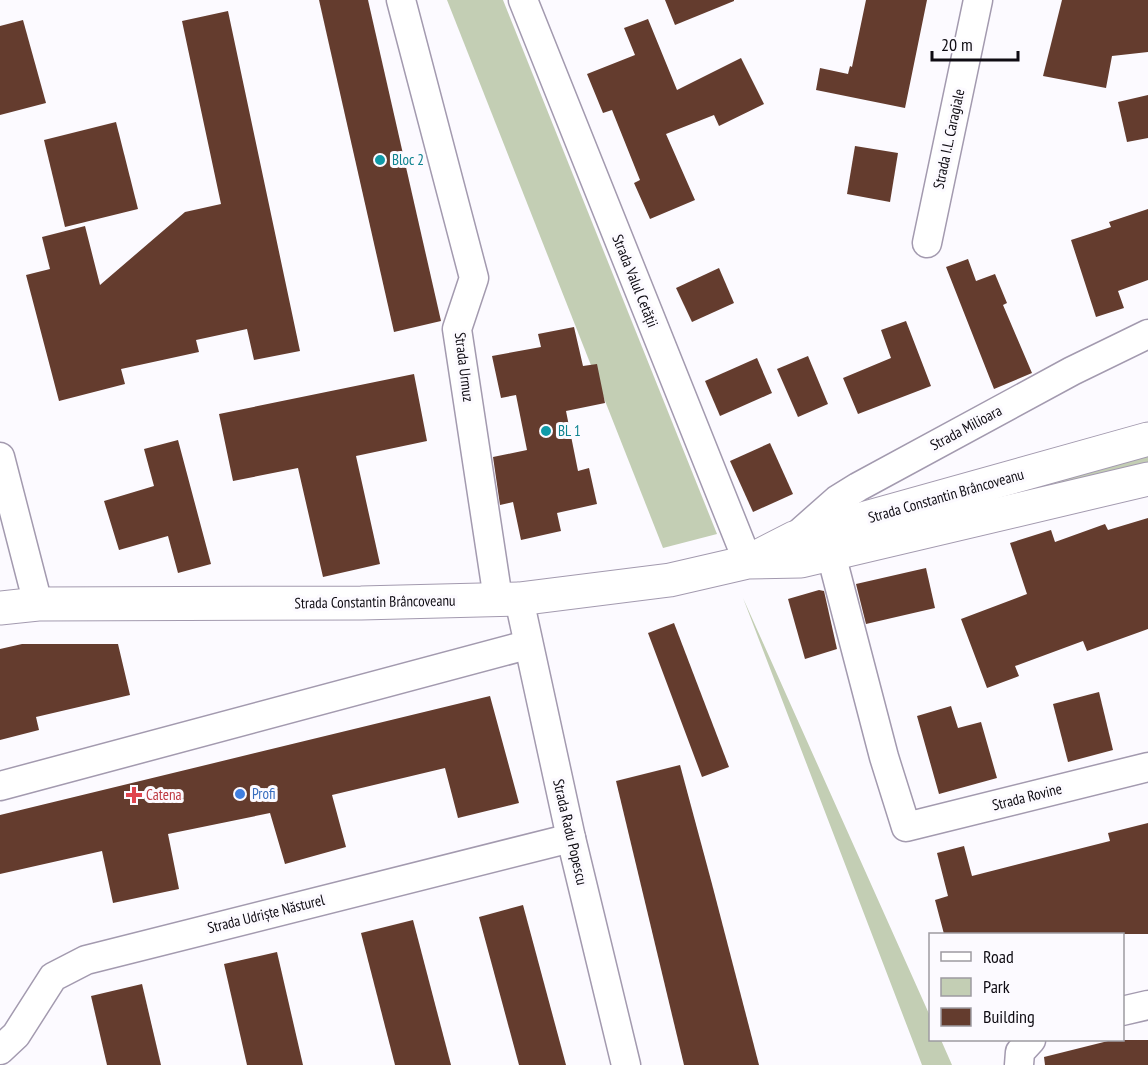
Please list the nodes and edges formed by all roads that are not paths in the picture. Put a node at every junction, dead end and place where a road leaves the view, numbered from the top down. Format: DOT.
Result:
graph roads {
  1 [pos="401,0"];
  2 [pos="523,0"];
  3 [pos="978,0"];
  4 [pos="927,243"];
  5 [pos="1148,334"];
  6 [pos="1148,439"];
  7 [pos="0,458"];
  8 [pos="1148,479"];
  9 [pos="795,538"];
  10 [pos="831,554"];
  11 [pos="748,562"];
  12 [pos="508,599"];
  13 [pos="38,604"];
  14 [pos="0,608"];
  15 [pos="527,645"];
  16 [pos="1148,767"];
  17 [pos="0,786"];
  18 [pos="571,838"];
  19 [pos="1148,1005"];
  20 [pos="1124,1011"];
  21 [pos="0,1050"];
  22 [pos="626,1065"];
  1 -- 12 [label="street, Strada Urmuz"];
  2 -- 11 [label="street, Strada Valul Cetății"];
  3 -- 4 [label="street, Strada I.L. Caragiale"];
  5 -- 9 [label="street, Strada Milioara"];
  6 -- 9 [label="main road, Strada Constantin Brâncoveanu"];
  7 -- 13 [label="street"];
  8 -- 10 [label="main road, Strada Constantin Brâncoveanu"];
  9 -- 11 [label="main road, Strada Constantin Brâncoveanu"];
  10 -- 11 [label="main road, Strada Constantin Brâncoveanu"];
  10 -- 16 [label="street, Strada Rovine"];
  11 -- 12 [label="main road, Strada Constantin Brâncoveanu"];
  12 -- 13 [label="main road, Strada Constantin Brâncoveanu"];
  12 -- 15 [label="street, Strada Radu Popescu"];
  13 -- 14 [label="main road, Strada Constantin Brâncoveanu"];
  15 -- 17 [label="street"];
  15 -- 18 [label="street, Strada Radu Popescu"];
  18 -- 21 [label="street, Strada Udriște Năsturel"];
  18 -- 22 [label="street, Strada Radu Popescu"];
  19 -- 20 [label="street"];
}
